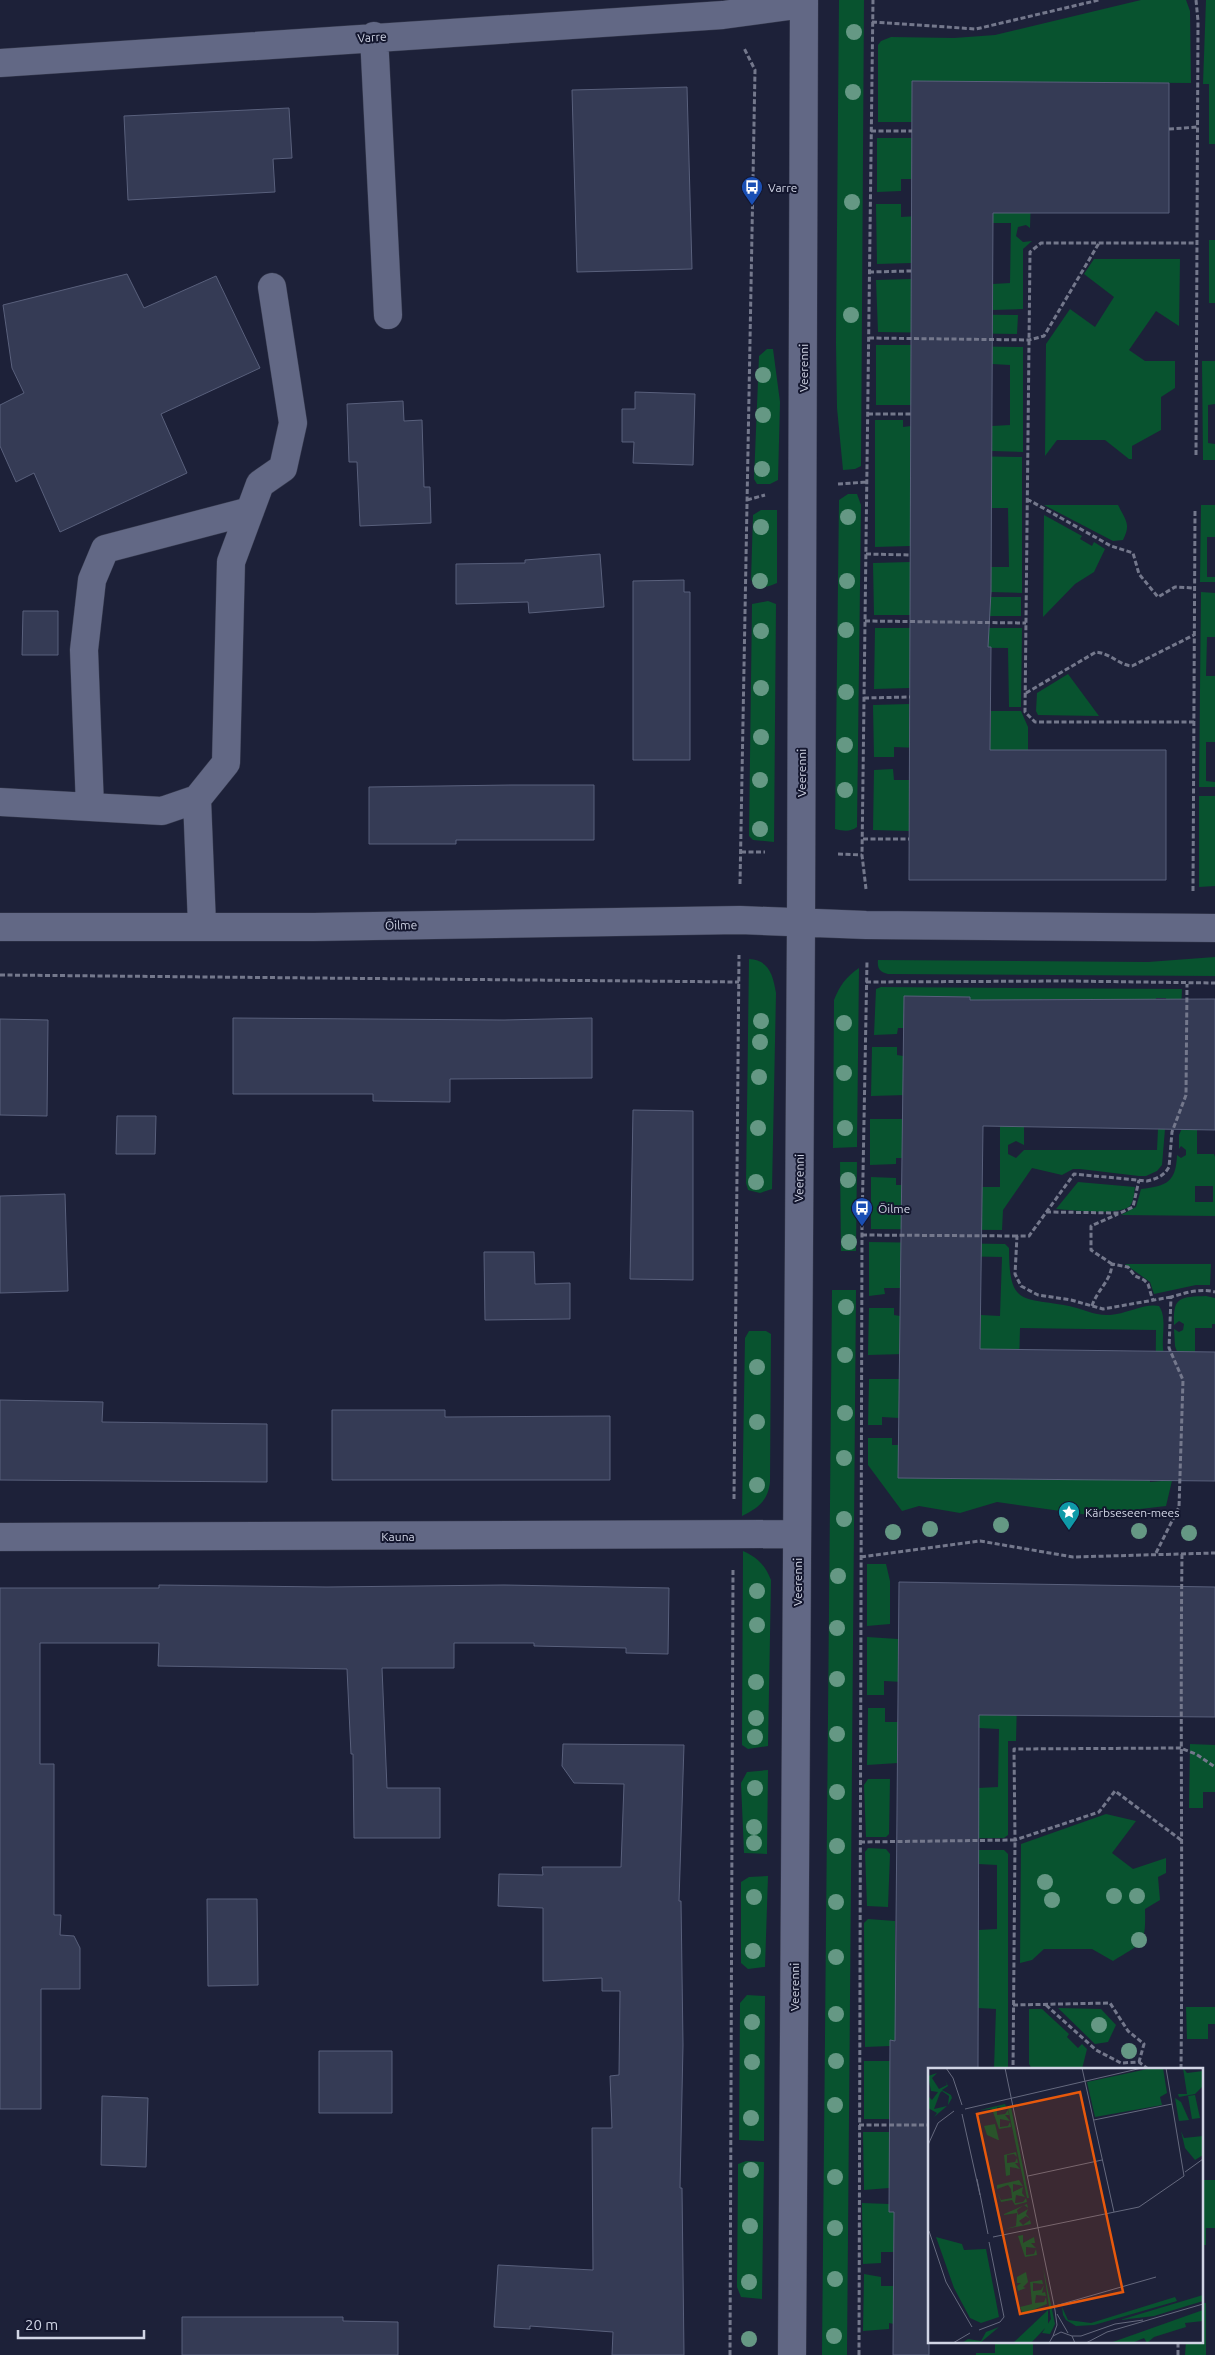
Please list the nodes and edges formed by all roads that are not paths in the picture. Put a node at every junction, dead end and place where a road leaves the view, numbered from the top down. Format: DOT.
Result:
graph roads {
  1 [pos="804,2"];
  2 [pos="374,36"];
  3 [pos="0,63"];
  4 [pos="272,287"];
  5 [pos="388,315"];
  6 [pos="250,511"];
  7 [pos="197,798"];
  8 [pos="0,802"];
  9 [pos="90,807"];
  10 [pos="801,923"];
  11 [pos="202,925"];
  12 [pos="0,927"];
  13 [pos="1215,928"];
  14 [pos="797,1534"];
  15 [pos="0,1537"];
  16 [pos="792,2355"];
  1 -- 2 [label="street, Varre"];
  1 -- 10 [label="street, Veerenni"];
  2 -- 3 [label="street, Varre"];
  2 -- 5 [label="street"];
  4 -- 6 [label="street"];
  6 -- 7 [label="street"];
  6 -- 9 [label="street"];
  7 -- 9 [label="street"];
  7 -- 11 [label="street"];
  8 -- 9 [label="street"];
  10 -- 11 [label="street, Õilme"];
  10 -- 13 [label="street, Õilme"];
  10 -- 14 [label="street, Veerenni"];
  11 -- 12 [label="street, Õilme"];
  14 -- 15 [label="street, Kauna"];
  14 -- 16 [label="street, Veerenni"];
}
